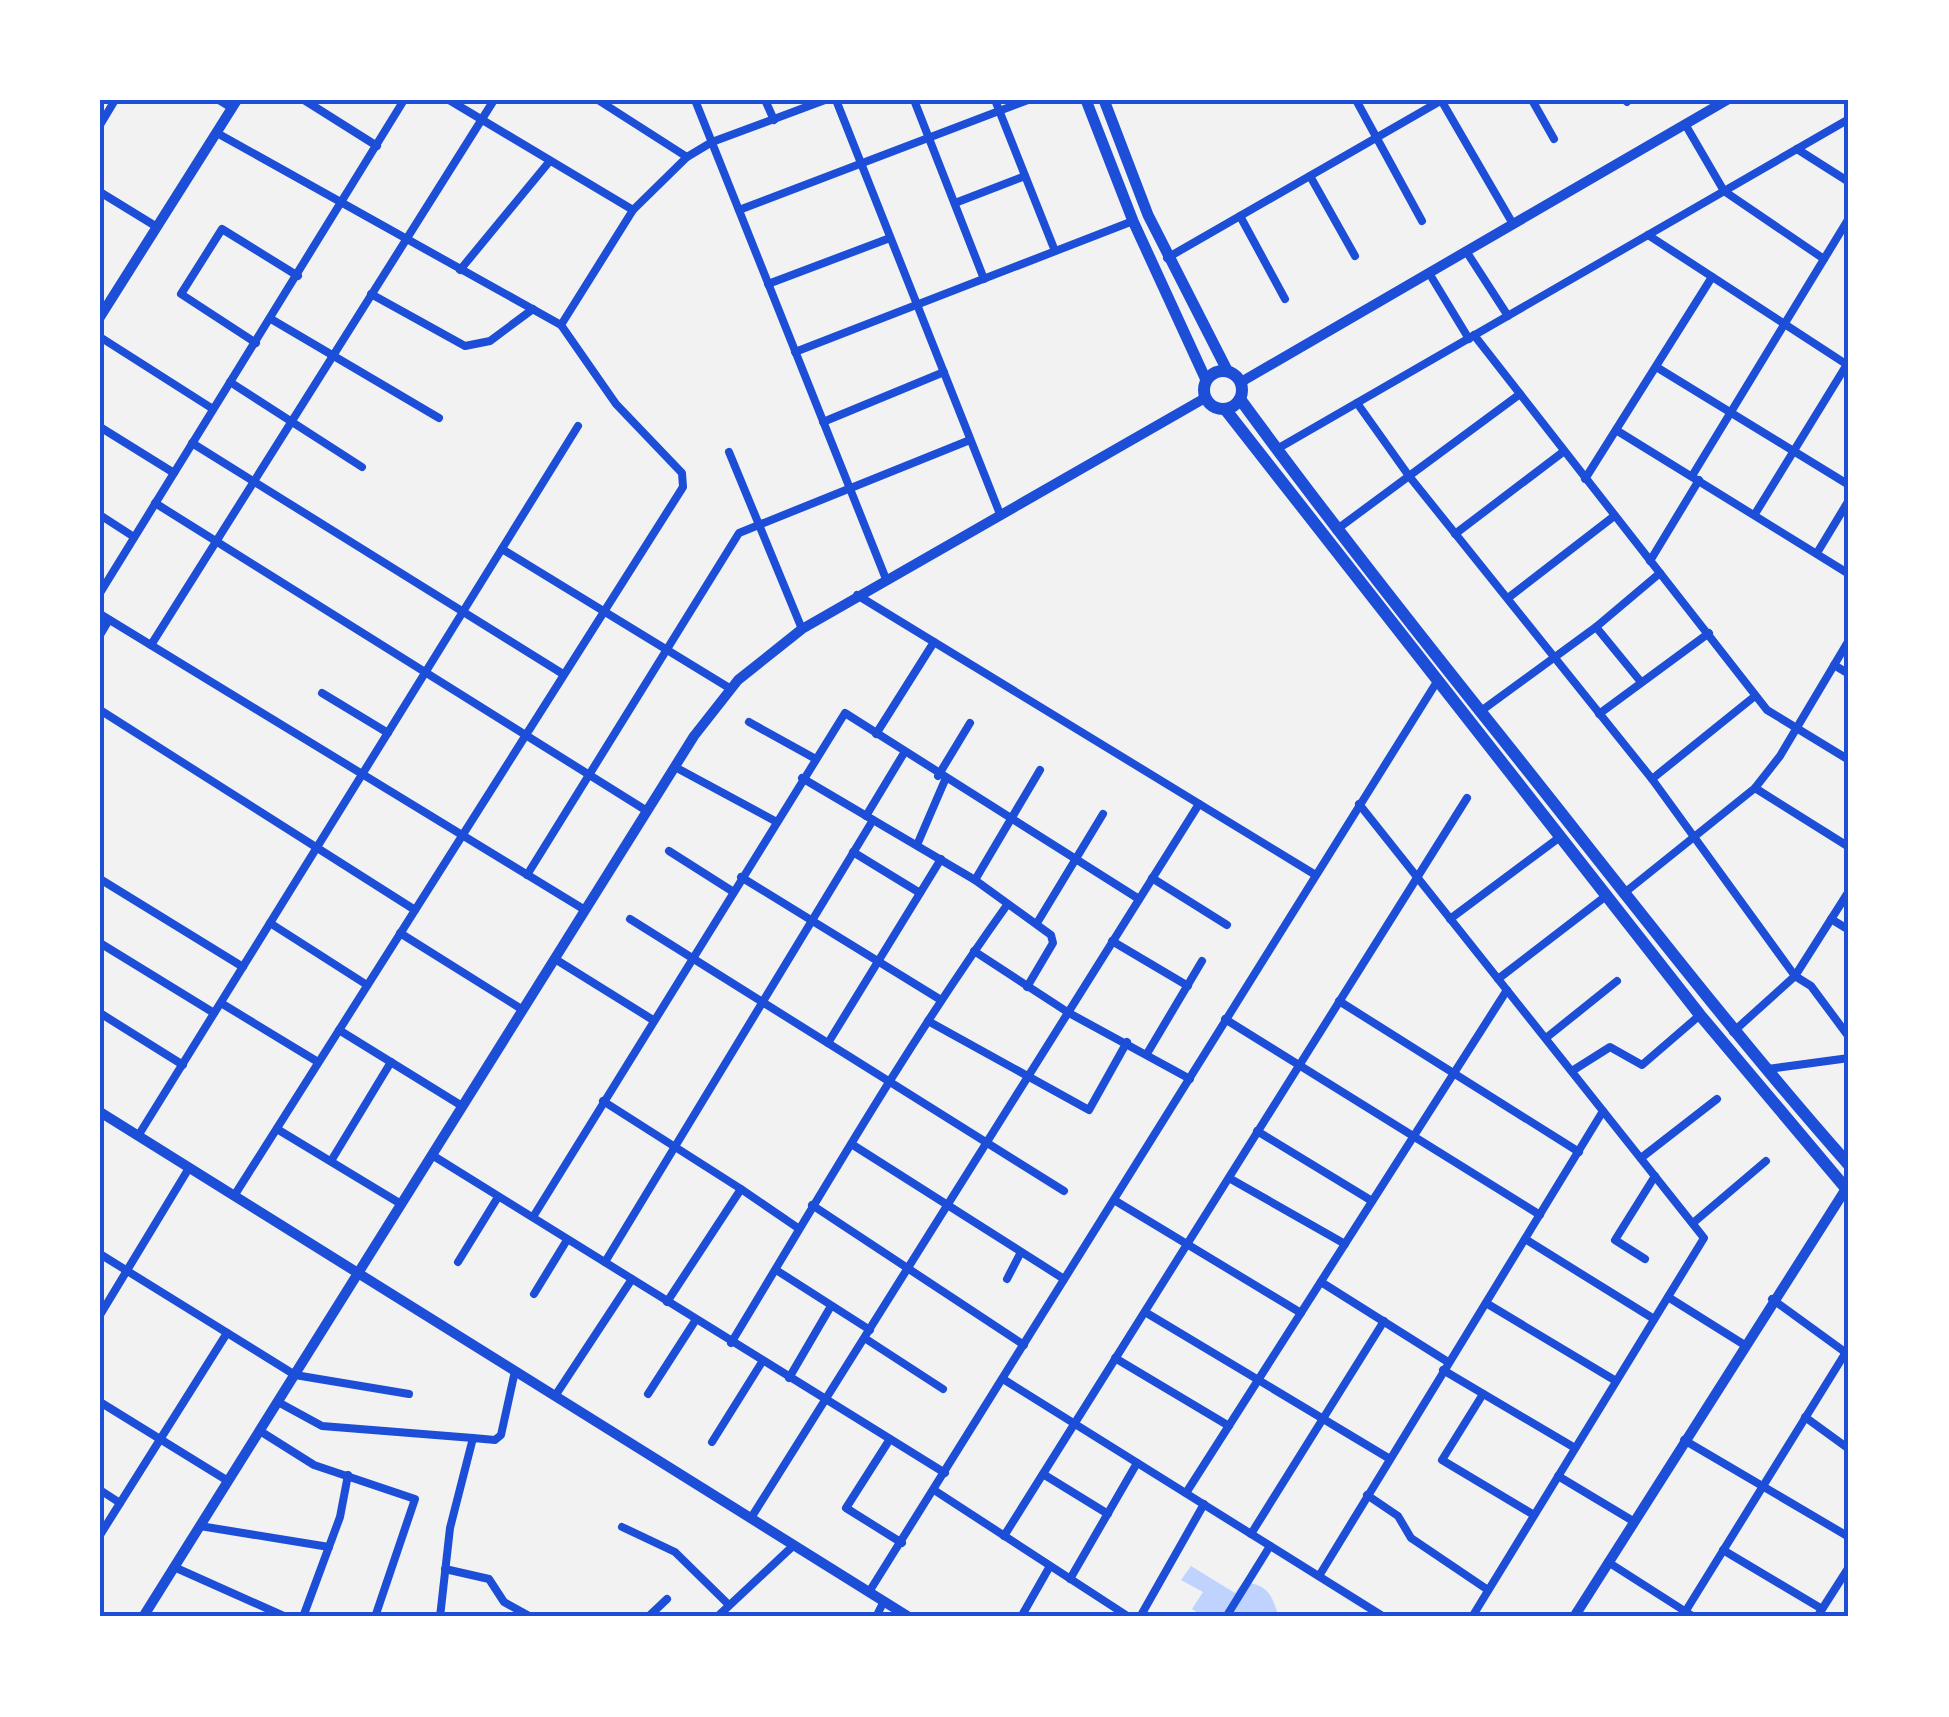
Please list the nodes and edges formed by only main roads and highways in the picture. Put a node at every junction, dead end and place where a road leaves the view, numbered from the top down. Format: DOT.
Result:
graph roads {
  1 [pos="1086,100"];
  2 [pos="1104,100"];
  3 [pos="1227,370"];
  4 [pos="1206,380"];
  5 [pos="1240,399"];
  6 [pos="1225,409"];
  7 [pos="1849,1165"];
  8 [pos="1848,1188"];
  1 -- 4 [label="main road"];
  2 -- 3 [label="main road"];
  3 -- 4 [label="main road"];
  3 -- 5 [label="main road"];
  4 -- 6 [label="main road"];
  5 -- 6 [label="main road"];
  5 -- 7 [label="main road"];
  6 -- 8 [label="main road"];
}
